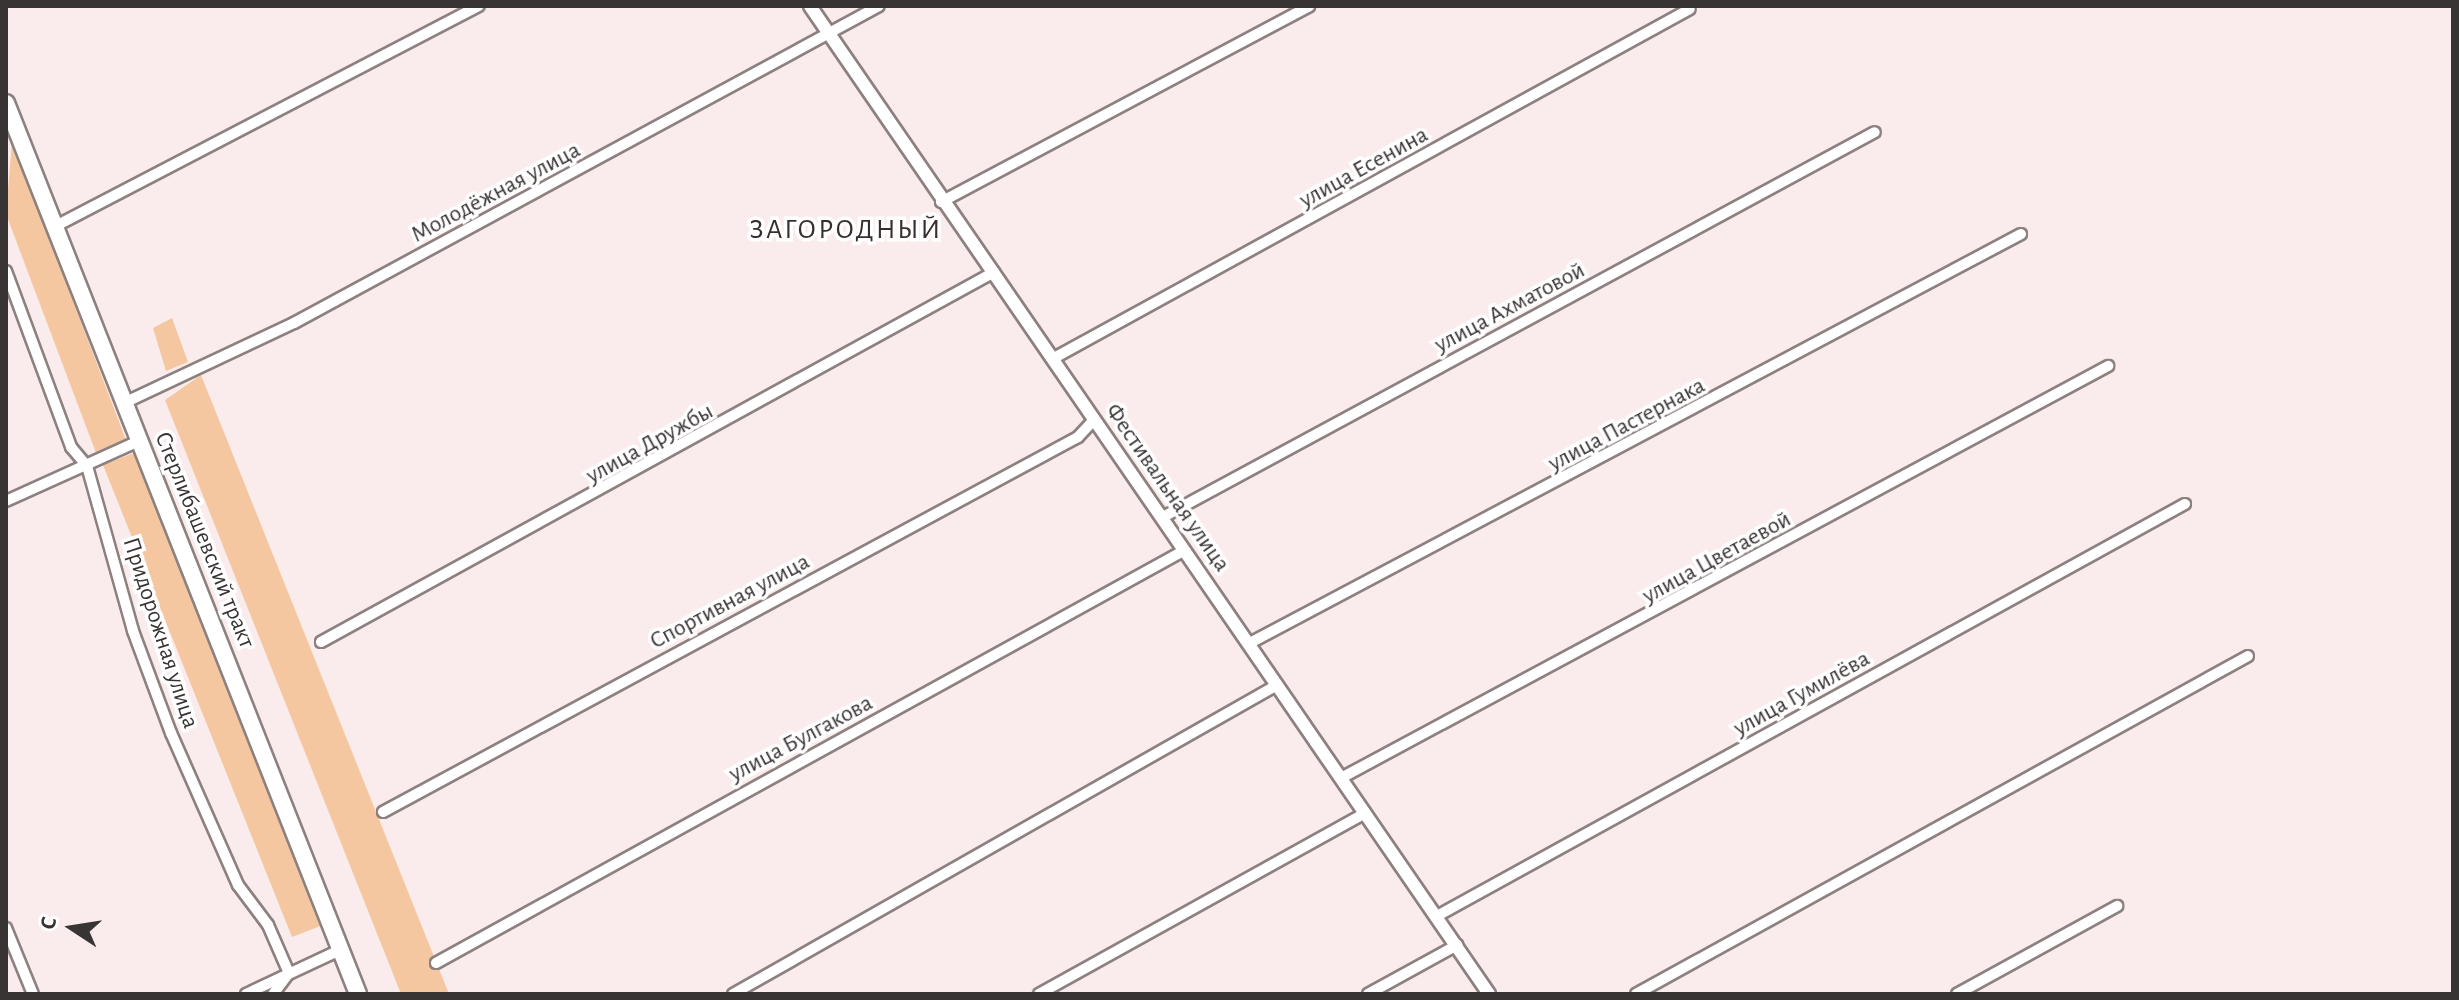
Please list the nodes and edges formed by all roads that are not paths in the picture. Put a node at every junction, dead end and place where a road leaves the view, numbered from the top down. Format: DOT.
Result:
graph roads {
  1 [pos="479,6"];
  2 [pos="810,6"];
  3 [pos="879,6"];
  4 [pos="1309,6"];
  5 [pos="1690,9"];
  6 [pos="828,31"];
  7 [pos="6,103"];
  8 [pos="9,124"];
  9 [pos="1875,132"];
  10 [pos="941,202"];
  11 [pos="54,227"];
  12 [pos="2021,234"];
  13 [pos="6,271"];
  14 [pos="994,272"];
  15 [pos="1054,358"];
  16 [pos="2108,366"];
  17 [pos="124,403"];
  18 [pos="1093,421"];
  19 [pos="139,441"];
  20 [pos="87,466"];
  21 [pos="6,501"];
  22 [pos="2185,504"];
  23 [pos="1163,517"];
  24 [pos="1185,550"];
  25 [pos="321,642"];
  26 [pos="1248,644"];
  27 [pos="2248,656"];
  28 [pos="1277,685"];
  29 [pos="1341,778"];
  30 [pos="383,812"];
  31 [pos="1365,813"];
  32 [pos="2117,906"];
  33 [pos="1437,916"];
  34 [pos="6,928"];
  35 [pos="1457,945"];
  36 [pos="340,950"];
  37 [pos="436,963"];
  38 [pos="289,973"];
  39 [pos="33,994"];
  40 [pos="246,994"];
  41 [pos="273,994"];
  42 [pos="358,994"];
  43 [pos="733,994"];
  44 [pos="1039,994"];
  45 [pos="1368,994"];
  46 [pos="1489,994"];
  47 [pos="1636,994"];
  48 [pos="1957,994"];
  1 -- 11 [label="street"];
  2 -- 6 [label="street, Фестивальная улица"];
  3 -- 6 [label="street, Молодёжная улица"];
  4 -- 10 [label="street"];
  5 -- 15 [label="street, улица Есенина"];
  6 -- 10 [label="street, Фестивальная улица"];
  6 -- 17 [label="street, Молодёжная улица"];
  7 -- 8 [label="main road, Стерлибашевский тракт"];
  8 -- 11 [label="main road, Стерлибашевский тракт"];
  9 -- 23 [label="street, улица Ахматовой"];
  10 -- 14 [label="street, Фестивальная улица"];
  11 -- 17 [label="main road, Стерлибашевский тракт"];
  12 -- 26 [label="street, улица Пастернака"];
  13 -- 20 [label="street, Придорожная улица"];
  14 -- 15 [label="street, Фестивальная улица"];
  14 -- 25 [label="street, улица Дружбы"];
  15 -- 18 [label="street, Фестивальная улица"];
  16 -- 29 [label="street, улица Цветаевой"];
  17 -- 19 [label="main road, Стерлибашевский тракт"];
  18 -- 23 [label="street, Фестивальная улица"];
  18 -- 30 [label="street, Спортивная улица"];
  19 -- 20 [label="street"];
  19 -- 36 [label="main road, Стерлибашевский тракт"];
  20 -- 21 [label="street"];
  20 -- 38 [label="street, Придорожная улица"];
  22 -- 33 [label="street, улица Гумилёва"];
  23 -- 24 [label="street, Фестивальная улица"];
  24 -- 26 [label="street, Фестивальная улица"];
  24 -- 37 [label="street, улица Булгакова"];
  26 -- 28 [label="street, Фестивальная улица"];
  27 -- 47 [label="street"];
  28 -- 29 [label="street, Фестивальная улица"];
  28 -- 43 [label="street"];
  29 -- 31 [label="street, Фестивальная улица"];
  31 -- 33 [label="street, Фестивальная улица"];
  31 -- 44 [label="street"];
  32 -- 48 [label="street"];
  33 -- 35 [label="street, Фестивальная улица"];
  34 -- 39 [label="street"];
  35 -- 45 [label="street"];
  35 -- 46 [label="street, Фестивальная улица"];
  36 -- 38 [label="street"];
  36 -- 42 [label="main road, Стерлибашевский тракт"];
  38 -- 40 [label="street"];
  38 -- 41 [label="street"];
}
